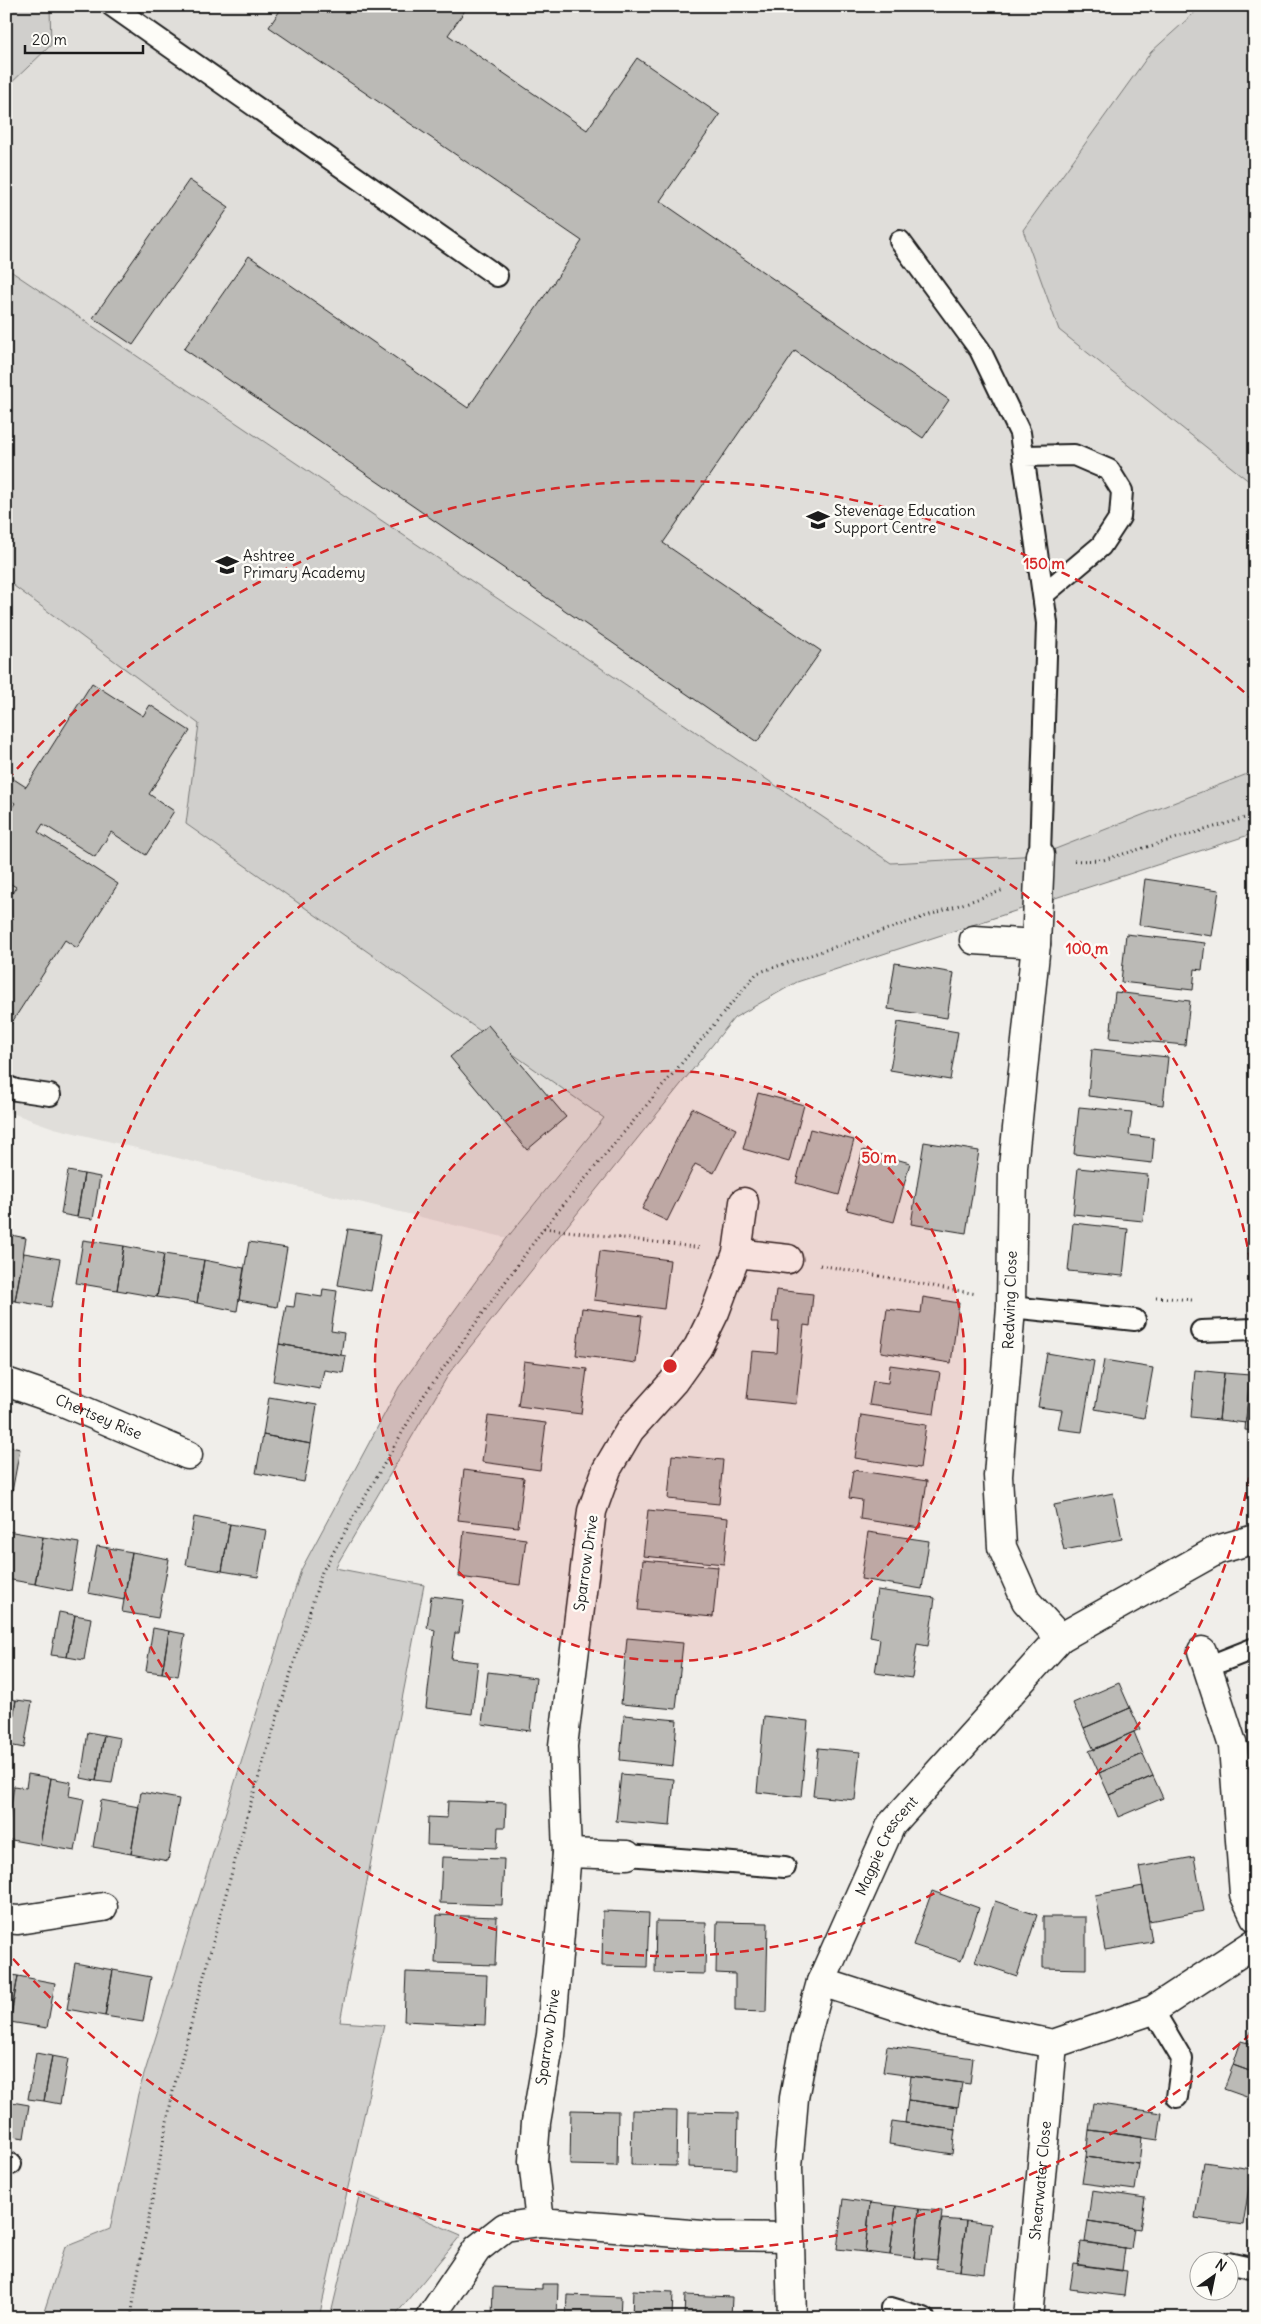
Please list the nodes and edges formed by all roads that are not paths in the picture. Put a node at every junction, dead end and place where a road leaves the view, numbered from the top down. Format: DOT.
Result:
graph roads {
  1 [pos="112,6"];
  2 [pos="900,241"];
  3 [pos="497,276"];
  4 [pos="1024,456"];
  5 [pos="1044,594"];
  6 [pos="1040,866"];
  7 [pos="974,940"];
  8 [pos="1036,944"];
  9 [pos="6,1086"];
  10 [pos="50,1095"];
  11 [pos="744,1202"];
  12 [pos="737,1253"];
  13 [pos="788,1259"];
  14 [pos="1011,1304"];
  15 [pos="1135,1320"];
  16 [pos="1255,1330"];
  17 [pos="1201,1331"];
  18 [pos="6,1382"];
  19 [pos="188,1455"];
  20 [pos="1255,1539"];
  21 [pos="1060,1638"];
  22 [pos="1255,1648"];
  23 [pos="1204,1659"];
  24 [pos="567,1853"];
  25 [pos="627,1855"];
  26 [pos="785,1867"];
  27 [pos="102,1907"];
  28 [pos="1255,1917"];
  29 [pos="6,1919"];
  30 [pos="1255,1943"];
  31 [pos="821,1982"];
  32 [pos="1153,2010"];
  33 [pos="1053,2044"];
  34 [pos="1177,2097"];
  35 [pos="540,2222"];
  36 [pos="788,2237"];
  37 [pos="1238,2265"];
  38 [pos="1255,2269"];
  39 [pos="891,2308"];
  40 [pos="430,2318"];
  41 [pos="792,2318"];
  42 [pos="924,2318"];
  43 [pos="1028,2318"];
  1 -- 3 [label="lane"];
  2 -- 4 [label="lane"];
  4 -- 5 [label="lane"];
  4 -- 5 [label="lane"];
  5 -- 6 [label="lane"];
  6 -- 8 [label="street, Redwing Close"];
  7 -- 8 [label="street"];
  8 -- 14 [label="street, Redwing Close"];
  9 -- 10 [label="lane"];
  11 -- 12 [label="street, Sparrow Drive"];
  12 -- 13 [label="street"];
  12 -- 24 [label="street, Sparrow Drive"];
  14 -- 15 [label="lane"];
  14 -- 21 [label="street, Redwing Close"];
  16 -- 17 [label="lane"];
  18 -- 19 [label="street, Chertsey Rise"];
  20 -- 21 [label="street, Magpie Crescent"];
  21 -- 31 [label="street, Magpie Crescent"];
  22 -- 23 [label="lane"];
  23 -- 28 [label="street"];
  24 -- 25 [label="street"];
  24 -- 35 [label="street, Sparrow Drive"];
  25 -- 26 [label="lane"];
  27 -- 29 [label="street"];
  30 -- 32 [label="street"];
  31 -- 33 [label="street"];
  31 -- 36 [label="street, Magpie Crescent"];
  32 -- 33 [label="street"];
  32 -- 34 [label="lane"];
  33 -- 43 [label="street, Shearwater Close"];
  35 -- 36 [label="street"];
  35 -- 40 [label="street"];
  36 -- 41 [label="street, Magpie Crescent"];
  37 -- 38 [label="lane"];
  39 -- 42 [label="lane"];
}
